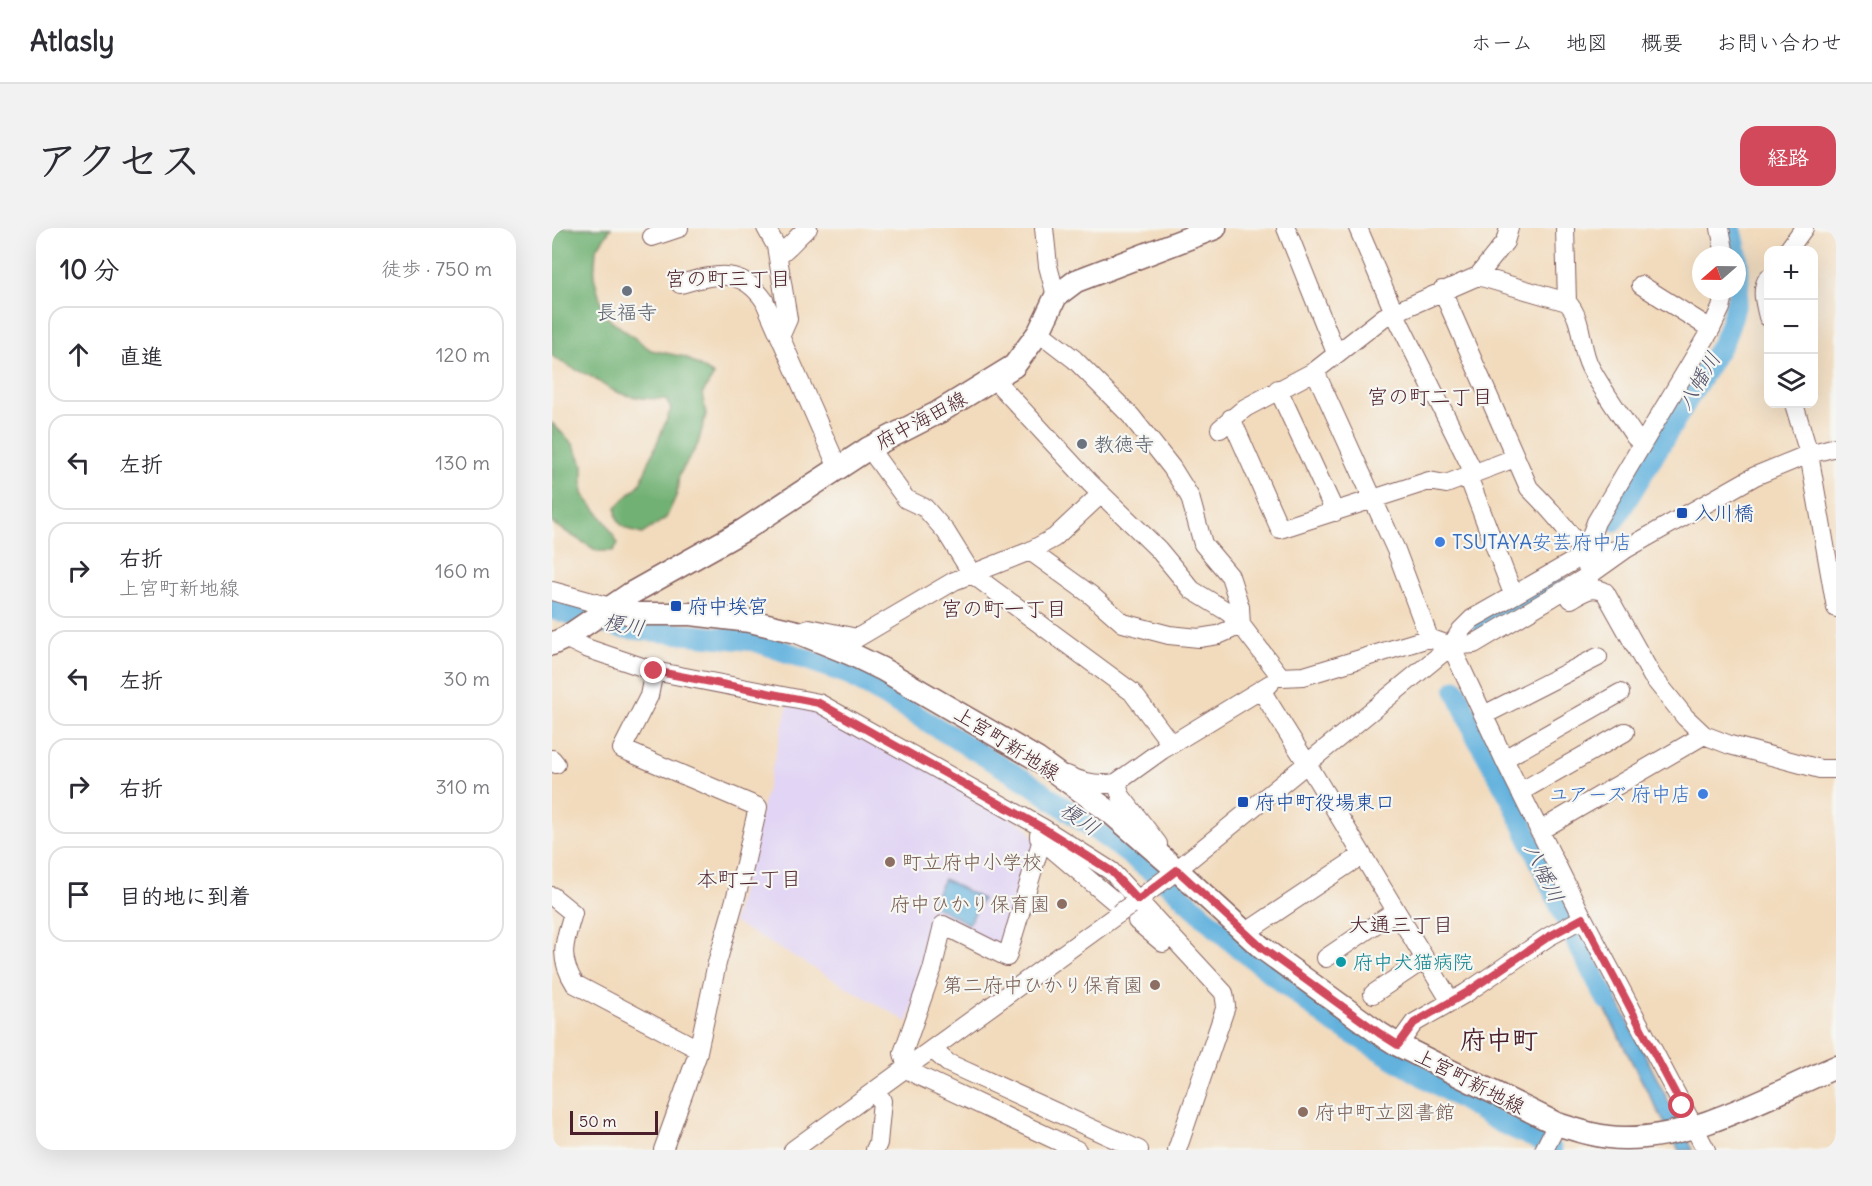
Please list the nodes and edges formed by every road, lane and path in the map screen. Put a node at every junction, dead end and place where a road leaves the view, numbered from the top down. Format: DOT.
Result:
graph roads {
  1 [pos="679,228"];
  2 [pos="766,228"];
  3 [pos="808,228"];
  4 [pos="1044,228"];
  5 [pos="1215,228"];
  6 [pos="1286,228"];
  7 [pos="1358,228"];
  8 [pos="1509,228"];
  9 [pos="1565,228"];
  10 [pos="1720,228"];
  11 [pos="1804,228"];
  12 [pos="652,237"];
  13 [pos="1723,246"];
  14 [pos="1791,246"];
  15 [pos="778,255"];
  16 [pos="1478,276"];
  17 [pos="680,284"];
  18 [pos="1641,285"];
  19 [pos="1442,290"];
  20 [pos="1056,296"];
  21 [pos="1723,300"];
  22 [pos="1567,302"];
  23 [pos="1394,312"];
  24 [pos="1711,329"];
  25 [pos="1039,332"];
  26 [pos="780,337"];
  27 [pos="1336,353"];
  28 [pos="1315,371"];
  29 [pos="994,379"];
  30 [pos="1278,389"];
  31 [pos="1795,408"];
  32 [pos="1642,444"];
  33 [pos="1836,447"];
  34 [pos="869,448"];
  35 [pos="1809,454"];
  36 [pos="1515,458"];
  37 [pos="838,468"];
  38 [pos="1471,474"];
  39 [pos="1101,494"];
  40 [pos="1373,499"];
  41 [pos="1335,512"];
  42 [pos="1626,549"];
  43 [pos="1030,551"];
  44 [pos="1584,555"];
  45 [pos="972,574"];
  46 [pos="1588,576"];
  47 [pos="552,591"];
  48 [pos="1513,594"];
  49 [pos="1836,605"];
  50 [pos="1511,622"];
  51 [pos="1241,625"];
  52 [pos="582,626"];
  53 [pos="797,632"];
  54 [pos="1429,638"];
  55 [pos="1451,646"];
  56 [pos="1598,657"];
  57 [pos="654,671"];
  58 [pos="1281,677"];
  59 [pos="1261,690"];
  60 [pos="1620,693"];
  61 [pos="1484,715"];
  62 [pos="1625,732"];
  63 [pos="1704,735"];
  64 [pos="1171,744"];
  65 [pos="1036,759"];
  66 [pos="1504,759"];
  67 [pos="1307,764"];
  68 [pos="1836,769"];
  69 [pos="1116,783"];
  70 [pos="1520,792"];
  71 [pos="1043,828"];
  72 [pos="1539,831"];
  73 [pos="1040,846"];
  74 [pos="1362,855"];
  75 [pos="1173,873"];
  76 [pos="552,896"];
  77 [pos="1130,906"];
  78 [pos="1395,911"];
  79 [pos="1583,918"];
  80 [pos="1245,933"];
  81 [pos="1326,958"];
  82 [pos="1425,959"];
  83 [pos="1373,994"];
  84 [pos="1451,1002"];
  85 [pos="1398,1045"];
  86 [pos="698,1049"];
  87 [pos="933,1050"];
  88 [pos="1836,1067"];
  89 [pos="907,1069"];
  90 [pos="877,1090"];
  91 [pos="1682,1130"];
  92 [pos="1550,1137"];
  93 [pos="663,1150"];
  94 [pos="793,1150"];
  95 [pos="874,1150"];
  96 [pos="1077,1150"];
  97 [pos="1139,1150"];
  98 [pos="1177,1150"];
  99 [pos="1706,1150"];
  1 -- 12 [label="street"];
  2 -- 15 [label="street"];
  3 -- 15 [label="street"];
  4 -- 20 [label="street"];
  5 -- 20 [label="main road"];
  6 -- 27 [label="street"];
  7 -- 23 [label="street"];
  8 -- 16 [label="street"];
  9 -- 22 [label="street"];
  10 -- 13 [label="street"];
  11 -- 14 [label="street"];
  15 -- 26 [label="street"];
  16 -- 19 [label="street"];
  16 -- 22 [label="street"];
  17 -- 26 [label="street"];
  18 -- 24 [label="street"];
  19 -- 23 [label="street"];
  19 -- 36 [label="street"];
  20 -- 25 [label="main road, 府中海田線"];
  21 -- 24 [label="street"];
  22 -- 32 [label="street"];
  23 -- 27 [label="street"];
  23 -- 38 [label="street"];
  24 -- 32 [label="street"];
  25 -- 29 [label="main road, 府中海田線"];
  25 -- 51 [label="street"];
  26 -- 37 [label="street"];
  27 -- 28 [label="street"];
  28 -- 30 [label="street"];
  28 -- 40 [label="street"];
  29 -- 34 [label="main road, 府中海田線"];
  29 -- 39 [label="street"];
  30 -- 41 [label="street"];
  30 -- 41 [label="street"];
  31 -- 35 [label="street"];
  32 -- 44 [label="street"];
  33 -- 35 [label="street"];
  34 -- 37 [label="main road, 府中海田線"];
  34 -- 45 [label="street"];
  35 -- 42 [label="street"];
  35 -- 49 [label="street"];
  36 -- 38 [label="street"];
  36 -- 44 [label="street"];
  37 -- 52 [label="main road, 府中海田線"];
  38 -- 40 [label="street"];
  38 -- 48 [label="street"];
  39 -- 43 [label="street"];
  39 -- 51 [label="street"];
  40 -- 41 [label="street"];
  40 -- 54 [label="street"];
  42 -- 44 [label="street"];
  42 -- 46 [label="street"];
  43 -- 45 [label="street"];
  43 -- 51 [label="street"];
  44 -- 46 [label="street"];
  44 -- 48 [label="street"];
  45 -- 53 [label="street"];
  45 -- 64 [label="street"];
  46 -- 50 [label="street"];
  47 -- 52 [label="street"];
  48 -- 55 [label="street"];
  50 -- 55 [label="street"];
  50 -- 63 [label="street"];
  51 -- 58 [label="street"];
  52 -- 53 [label="main road, 上宮町新地線"];
  52 -- 57 [label="street"];
  53 -- 65 [label="main road, 上宮町新地線"];
  54 -- 55 [label="street"];
  54 -- 58 [label="street"];
  55 -- 61 [label="street"];
  55 -- 67 [label="street"];
  56 -- 61 [label="street"];
  57 -- 71 [label="street"];
  57 -- 86 [label="street"];
  58 -- 59 [label="street"];
  59 -- 64 [label="street"];
  59 -- 67 [label="street"];
  60 -- 66 [label="street"];
  61 -- 66 [label="street"];
  62 -- 70 [label="street"];
  63 -- 68 [label="street"];
  63 -- 72 [label="street"];
  64 -- 69 [label="street"];
  65 -- 69 [label="street"];
  65 -- 75 [label="main road, 上宮町新地線"];
  66 -- 70 [label="street"];
  67 -- 74 [label="street"];
  67 -- 75 [label="street"];
  69 -- 75 [label="street"];
  70 -- 72 [label="street"];
  71 -- 73 [label="street"];
  71 -- 77 [label="street"];
  72 -- 79 [label="street"];
  73 -- 77 [label="street"];
  73 -- 89 [label="street"];
  74 -- 78 [label="street"];
  74 -- 80 [label="street"];
  75 -- 77 [label="street"];
  75 -- 80 [label="main road, 上宮町新地線"];
  76 -- 86 [label="street"];
  77 -- 87 [label="street"];
  77 -- 98 [label="street"];
  78 -- 81 [label="street"];
  78 -- 82 [label="street"];
  79 -- 84 [label="street"];
  79 -- 91 [label="street"];
  80 -- 85 [label="main road, 上宮町新地線"];
  82 -- 83 [label="street"];
  82 -- 84 [label="street"];
  84 -- 85 [label="street"];
  85 -- 92 [label="main road, 上宮町新地線"];
  86 -- 93 [label="street"];
  87 -- 89 [label="street"];
  87 -- 97 [label="street"];
  88 -- 91 [label="main road, 上宮町新地線"];
  89 -- 90 [label="street"];
  89 -- 96 [label="street"];
  90 -- 94 [label="street"];
  90 -- 95 [label="street"];
  91 -- 92 [label="main road, 上宮町新地線"];
  91 -- 99 [label="street"];
}
